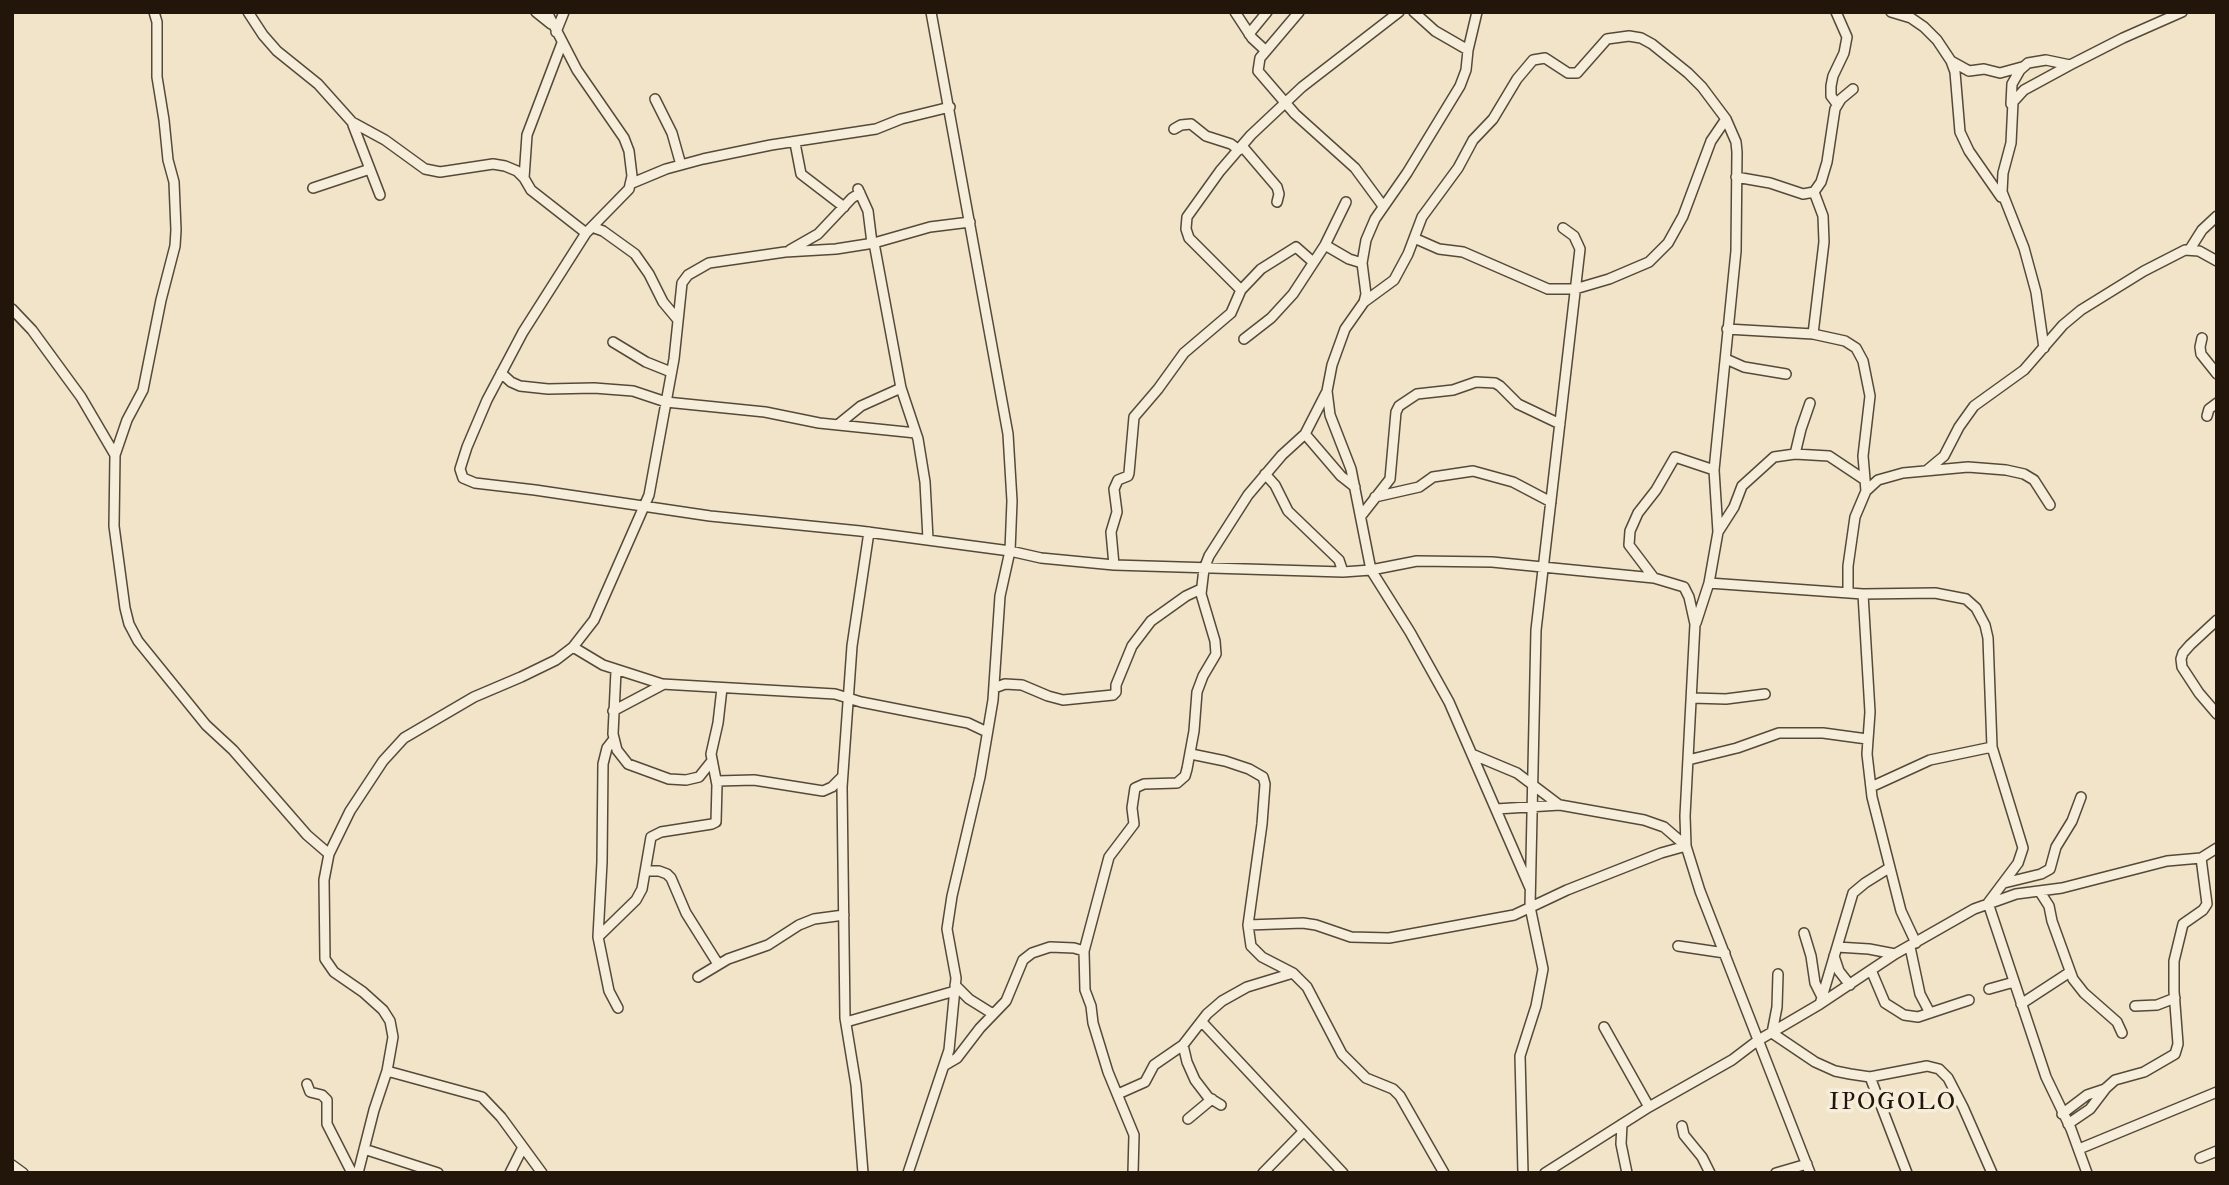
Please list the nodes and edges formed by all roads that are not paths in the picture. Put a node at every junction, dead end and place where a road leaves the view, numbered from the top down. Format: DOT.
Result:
graph roads {
  1 [pos="154,12"];
  2 [pos="248,12"];
  3 [pos="536,12"];
  4 [pos="547,12"];
  5 [pos="564,12"];
  6 [pos="931,12"];
  7 [pos="1235,12"];
  8 [pos="1266,12"];
  9 [pos="1298,12"];
  10 [pos="1399,12"];
  11 [pos="1414,12"];
  12 [pos="1477,12"];
  13 [pos="1836,12"];
  14 [pos="1891,12"];
  15 [pos="2182,12"];
  16 [pos="554,28"];
  17 [pos="1249,34"];
  18 [pos="562,43"];
  19 [pos="1468,50"];
  20 [pos="1266,51"];
  21 [pos="1951,61"];
  22 [pos="2070,65"];
  23 [pos="2022,67"];
  24 [pos="1853,89"];
  25 [pos="655,99"];
  26 [pos="1286,104"];
  27 [pos="1837,104"];
  28 [pos="2012,106"];
  29 [pos="950,107"];
  30 [pos="1726,119"];
  31 [pos="352,122"];
  32 [pos="1174,130"];
  33 [pos="795,143"];
  34 [pos="1240,148"];
  35 [pos="681,165"];
  36 [pos="370,169"];
  37 [pos="1736,177"];
  38 [pos="524,178"];
  39 [pos="630,184"];
  40 [pos="313,188"];
  41 [pos="1814,192"];
  42 [pos="380,195"];
  43 [pos="1277,202"];
  44 [pos="1346,202"];
  45 [pos="2006,205"];
  46 [pos="1383,206"];
  47 [pos="844,207"];
  48 [pos="2217,216"];
  49 [pos="970,222"];
  50 [pos="1563,228"];
  51 [pos="589,230"];
  52 [pos="1414,238"];
  53 [pos="873,243"];
  54 [pos="1325,245"];
  55 [pos="2190,249"];
  56 [pos="785,252"];
  57 [pos="2217,261"];
  58 [pos="1313,262"];
  59 [pos="1362,263"];
  60 [pos="1575,289"];
  61 [pos="1241,290"];
  62 [pos="1364,302"];
  63 [pos="12,309"];
  64 [pos="678,320"];
  65 [pos="1727,329"];
  66 [pos="1813,334"];
  67 [pos="2202,338"];
  68 [pos="1244,339"];
  69 [pos="613,342"];
  70 [pos="2044,348"];
  71 [pos="1726,359"];
  72 [pos="671,372"];
  73 [pos="500,373"];
  74 [pos="1786,374"];
  75 [pos="2217,374"];
  76 [pos="901,388"];
  77 [pos="1327,391"];
  78 [pos="666,402"];
  79 [pos="1810,403"];
  80 [pos="2217,403"];
  81 [pos="2207,416"];
  82 [pos="841,424"];
  83 [pos="1560,424"];
  84 [pos="916,433"];
  85 [pos="1305,434"];
  86 [pos="115,454"];
  87 [pos="1795,454"];
  88 [pos="1714,470"];
  89 [pos="1926,471"];
  90 [pos="1265,474"];
  91 [pos="1865,480"];
  92 [pos="1354,486"];
  93 [pos="1866,491"];
  94 [pos="1375,497"];
  95 [pos="1551,502"];
  96 [pos="2050,505"];
  97 [pos="645,507"];
  98 [pos="1361,516"];
  99 [pos="869,532"];
  100 [pos="1718,532"];
  101 [pos="928,539"];
  102 [pos="1010,551"];
  103 [pos="1114,565"];
  104 [pos="1544,567"];
  105 [pos="1204,569"];
  106 [pos="1371,570"];
  107 [pos="1343,572"];
  108 [pos="1654,578"];
  109 [pos="1709,583"];
  110 [pos="1201,589"];
  111 [pos="1848,592"];
  112 [pos="1863,594"];
  113 [pos="2217,620"];
  114 [pos="1695,624"];
  115 [pos="573,647"];
  116 [pos="616,671"];
  117 [pos="664,684"];
  118 [pos="722,688"];
  119 [pos="994,688"];
  120 [pos="1765,694"];
  121 [pos="849,698"];
  122 [pos="1692,698"];
  123 [pos="613,711"];
  124 [pos="2217,714"];
  125 [pos="987,732"];
  126 [pos="614,739"];
  127 [pos="1867,739"];
  128 [pos="1992,747"];
  129 [pos="1191,754"];
  130 [pos="1474,755"];
  131 [pos="1688,760"];
  132 [pos="711,762"];
  133 [pos="842,777"];
  134 [pos="717,781"];
  135 [pos="1532,784"];
  136 [pos="1871,787"];
  137 [pos="2081,797"];
  138 [pos="1560,805"];
  139 [pos="1532,806"];
  140 [pos="1496,808"];
  141 [pos="1686,846"];
  142 [pos="2217,848"];
  143 [pos="328,854"];
  144 [pos="2201,858"];
  145 [pos="1889,869"];
  146 [pos="646,871"];
  147 [pos="2004,883"];
  148 [pos="1530,888"];
  149 [pos="2040,892"];
  150 [pos="1988,903"];
  151 [pos="1531,907"];
  152 [pos="844,915"];
  153 [pos="1248,925"];
  154 [pos="1804,933"];
  155 [pos="598,937"];
  156 [pos="1913,945"];
  157 [pos="1678,946"];
  158 [pos="1084,951"];
  159 [pos="1835,952"];
  160 [pos="1725,953"];
  161 [pos="1895,954"];
  162 [pos="718,964"];
  163 [pos="1871,970"];
  164 [pos="2070,972"];
  165 [pos="1293,973"];
  166 [pos="1778,974"];
  167 [pos="698,977"];
  168 [pos="2014,982"];
  169 [pos="1850,985"];
  170 [pos="955,988"];
  171 [pos="1989,989"];
  172 [pos="2175,998"];
  173 [pos="1969,1000"];
  174 [pos="1821,1001"];
  175 [pos="2021,1004"];
  176 [pos="2136,1006"];
  177 [pos="618,1008"];
  178 [pos="1930,1013"];
  179 [pos="993,1014"];
  180 [pos="846,1022"];
  181 [pos="1202,1022"];
  182 [pos="1604,1027"];
  183 [pos="1772,1033"];
  184 [pos="2122,1033"];
  185 [pos="1757,1041"];
  186 [pos="1183,1045"];
  187 [pos="945,1065"];
  188 [pos="387,1071"];
  189 [pos="1870,1077"];
  190 [pos="307,1084"];
  191 [pos="2106,1088"];
  192 [pos="2217,1092"];
  193 [pos="1118,1094"];
  194 [pos="1649,1107"];
  195 [pos="2062,1114"];
  196 [pos="1188,1119"];
  197 [pos="1622,1124"];
  198 [pos="2068,1124"];
  199 [pos="1682,1126"];
  200 [pos="1303,1132"];
  201 [pos="523,1147"];
  202 [pos="364,1149"];
  203 [pos="2078,1149"];
  204 [pos="2217,1151"];
  205 [pos="2200,1158"];
  206 [pos="12,1165"];
  207 [pos="1809,1168"];
  208 [pos="436,1172"];
  209 [pos="23,1173"];
  210 [pos="352,1173"];
  211 [pos="358,1173"];
  212 [pos="510,1173"];
  213 [pos="542,1173"];
  214 [pos="863,1173"];
  215 [pos="908,1173"];
  216 [pos="1133,1173"];
  217 [pos="1263,1173"];
  218 [pos="1343,1173"];
  219 [pos="1444,1173"];
  220 [pos="1523,1173"];
  221 [pos="1545,1173"];
  222 [pos="1627,1173"];
  223 [pos="1710,1173"];
  224 [pos="1776,1173"];
  225 [pos="1907,1173"];
  226 [pos="1992,1173"];
  227 [pos="2087,1173"];
  1 -- 86 [label="street"];
  2 -- 31 [label="street"];
  3 -- 16 [label="street"];
  4 -- 16 [label="street"];
  5 -- 16 [label="street"];
  6 -- 29 [label="street"];
  7 -- 17 [label="street"];
  8 -- 17 [label="street"];
  9 -- 20 [label="street"];
  10 -- 26 [label="street"];
  11 -- 19 [label="street"];
  12 -- 19 [label="street"];
  13 -- 27 [label="street"];
  14 -- 21 [label="street"];
  15 -- 22 [label="street"];
  16 -- 18 [label="street"];
  17 -- 20 [label="street"];
  18 -- 38 [label="street"];
  18 -- 39 [label="street"];
  19 -- 46 [label="street"];
  20 -- 26 [label="street"];
  21 -- 23 [label="street"];
  21 -- 45 [label="street"];
  22 -- 23 [label="street"];
  22 -- 28 [label="street"];
  23 -- 28 [label="street"];
  24 -- 27 [label="street"];
  25 -- 35 [label="street"];
  26 -- 34 [label="street"];
  26 -- 46 [label="street"];
  27 -- 41 [label="street"];
  28 -- 45 [label="street"];
  29 -- 33 [label="street"];
  29 -- 49 [label="street"];
  30 -- 37 [label="street"];
  30 -- 52 [label="street"];
  30 -- 60 [label="street"];
  31 -- 36 [label="street"];
  31 -- 38 [label="street"];
  32 -- 34 [label="street"];
  33 -- 35 [label="street"];
  33 -- 47 [label="street"];
  34 -- 43 [label="street"];
  34 -- 61 [label="street"];
  35 -- 39 [label="street"];
  36 -- 40 [label="street"];
  36 -- 42 [label="street"];
  37 -- 41 [label="street"];
  37 -- 65 [label="street"];
  38 -- 51 [label="street"];
  39 -- 51 [label="street"];
  41 -- 66 [label="street"];
  44 -- 54 [label="street"];
  45 -- 70 [label="street"];
  46 -- 59 [label="street"];
  47 -- 53 [label="street"];
  47 -- 56 [label="street"];
  48 -- 55 [label="street"];
  49 -- 53 [label="street"];
  49 -- 102 [label="street"];
  50 -- 60 [label="street"];
  51 -- 64 [label="street"];
  51 -- 73 [label="street"];
  52 -- 60 [label="street"];
  52 -- 62 [label="street"];
  53 -- 56 [label="street"];
  53 -- 76 [label="street"];
  54 -- 58 [label="street"];
  54 -- 59 [label="street"];
  55 -- 57 [label="street"];
  55 -- 70 [label="street"];
  56 -- 64 [label="street"];
  58 -- 61 [label="street"];
  58 -- 68 [label="street"];
  59 -- 62 [label="street"];
  60 -- 83 [label="street"];
  61 -- 103 [label="street"];
  62 -- 77 [label="street"];
  63 -- 86 [label="street"];
  64 -- 72 [label="street"];
  65 -- 66 [label="street"];
  65 -- 71 [label="street"];
  66 -- 91 [label="street"];
  67 -- 75 [label="street"];
  69 -- 72 [label="street"];
  70 -- 89 [label="street"];
  71 -- 74 [label="street"];
  71 -- 88 [label="street"];
  72 -- 78 [label="street"];
  73 -- 78 [label="street"];
  73 -- 97 [label="street"];
  76 -- 82 [label="street"];
  76 -- 84 [label="street"];
  77 -- 85 [label="street"];
  77 -- 92 [label="street"];
  78 -- 82 [label="street"];
  78 -- 97 [label="street"];
  79 -- 87 [label="street"];
  80 -- 81 [label="street"];
  82 -- 84 [label="street"];
  83 -- 94 [label="street"];
  83 -- 95 [label="street"];
  84 -- 101 [label="street"];
  85 -- 90 [label="street"];
  85 -- 92 [label="street"];
  86 -- 143 [label="street"];
  87 -- 91 [label="street"];
  87 -- 100 [label="street"];
  88 -- 100 [label="street"];
  88 -- 108 [label="street"];
  89 -- 93 [label="street"];
  89 -- 96 [label="street"];
  90 -- 105 [label="street"];
  90 -- 107 [label="street"];
  91 -- 93 [label="street"];
  92 -- 98 [label="street"];
  93 -- 111 [label="street"];
  94 -- 95 [label="street"];
  94 -- 98 [label="street"];
  95 -- 104 [label="street"];
  97 -- 99 [label="street"];
  97 -- 115 [label="street"];
  98 -- 106 [label="street"];
  99 -- 101 [label="street"];
  99 -- 121 [label="street"];
  100 -- 109 [label="street"];
  101 -- 102 [label="street"];
  102 -- 103 [label="street"];
  102 -- 119 [label="street"];
  103 -- 105 [label="street"];
  104 -- 106 [label="street"];
  104 -- 108 [label="street"];
  104 -- 135 [label="street"];
  105 -- 107 [label="street"];
  105 -- 110 [label="street"];
  106 -- 107 [label="street"];
  106 -- 130 [label="street"];
  108 -- 114 [label="street"];
  109 -- 111 [label="street"];
  109 -- 114 [label="street"];
  110 -- 119 [label="street"];
  110 -- 129 [label="street"];
  111 -- 112 [label="street"];
  112 -- 127 [label="street"];
  112 -- 128 [label="street"];
  113 -- 124 [label="street"];
  114 -- 122 [label="street"];
  115 -- 116 [label="street"];
  115 -- 143 [label="street"];
  116 -- 117 [label="street"];
  116 -- 123 [label="street"];
  117 -- 118 [label="street"];
  117 -- 123 [label="street"];
  118 -- 121 [label="street"];
  118 -- 132 [label="street"];
  119 -- 125 [label="street"];
  120 -- 122 [label="street"];
  121 -- 125 [label="street"];
  121 -- 133 [label="street"];
  122 -- 131 [label="street"];
  123 -- 126 [label="street"];
  125 -- 170 [label="street"];
  126 -- 132 [label="street"];
  126 -- 155 [label="street"];
  127 -- 131 [label="street"];
  127 -- 136 [label="street"];
  128 -- 136 [label="street"];
  128 -- 147 [label="street"];
  129 -- 153 [label="street"];
  129 -- 158 [label="street"];
  130 -- 135 [label="street"];
  130 -- 140 [label="street"];
  131 -- 141 [label="street"];
  132 -- 134 [label="street"];
  133 -- 134 [label="street"];
  133 -- 152 [label="street"];
  134 -- 146 [label="street"];
  135 -- 138 [label="street"];
  135 -- 139 [label="street"];
  136 -- 145 [label="street"];
  137 -- 147 [label="street"];
  138 -- 139 [label="street"];
  138 -- 141 [label="street"];
  139 -- 140 [label="street"];
  139 -- 148 [label="street"];
  140 -- 148 [label="street"];
  141 -- 151 [label="street"];
  141 -- 160 [label="street"];
  142 -- 144 [label="street"];
  143 -- 188 [label="street"];
  144 -- 149 [label="street"];
  144 -- 172 [label="street"];
  145 -- 156 [label="street"];
  145 -- 159 [label="street"];
  146 -- 155 [label="street"];
  146 -- 162 [label="street"];
  147 -- 150 [label="street"];
  148 -- 151 [label="street"];
  149 -- 150 [label="street"];
  149 -- 164 [label="street"];
  150 -- 156 [label="street"];
  150 -- 168 [label="street"];
  151 -- 153 [label="street"];
  151 -- 220 [label="street"];
  152 -- 162 [label="street"];
  152 -- 180 [label="street"];
  153 -- 165 [label="street"];
  154 -- 174 [label="street"];
  155 -- 177 [label="street"];
  156 -- 161 [label="street"];
  156 -- 178 [label="street"];
  157 -- 160 [label="street"];
  158 -- 179 [label="street"];
  158 -- 193 [label="street"];
  159 -- 161 [label="street"];
  159 -- 169 [label="street"];
  159 -- 174 [label="street"];
  160 -- 185 [label="street"];
  161 -- 163 [label="street"];
  162 -- 167 [label="street"];
  163 -- 169 [label="street"];
  163 -- 178 [label="street"];
  164 -- 175 [label="street"];
  164 -- 184 [label="street"];
  165 -- 181 [label="street"];
  165 -- 219 [label="street"];
  166 -- 183 [label="street"];
  168 -- 171 [label="street"];
  168 -- 175 [label="street"];
  169 -- 174 [label="street"];
  170 -- 179 [label="street"];
  170 -- 180 [label="street"];
  170 -- 187 [label="street"];
  172 -- 176 [label="street"];
  172 -- 191 [label="street"];
  173 -- 178 [label="street"];
  174 -- 183 [label="street"];
  175 -- 195 [label="street"];
  179 -- 187 [label="street"];
  180 -- 214 [label="street"];
  181 -- 186 [label="street"];
  181 -- 200 [label="street"];
  182 -- 194 [label="street"];
  183 -- 185 [label="street"];
  183 -- 189 [label="street"];
  185 -- 194 [label="street"];
  185 -- 207 [label="street"];
  186 -- 193 [label="street"];
  186 -- 196 [label="street"];
  187 -- 215 [label="street"];
  188 -- 201 [label="street"];
  188 -- 202 [label="street"];
  189 -- 225 [label="street"];
  189 -- 226 [label="street"];
  190 -- 210 [label="street"];
  191 -- 195 [label="street"];
  191 -- 198 [label="street"];
  192 -- 203 [label="street"];
  193 -- 216 [label="street"];
  194 -- 197 [label="street"];
  195 -- 198 [label="street"];
  197 -- 221 [label="street"];
  197 -- 222 [label="street"];
  198 -- 203 [label="street"];
  199 -- 223 [label="street"];
  200 -- 217 [label="street"];
  200 -- 218 [label="street"];
  201 -- 212 [label="street"];
  201 -- 213 [label="street"];
  202 -- 208 [label="street"];
  202 -- 211 [label="street"];
  203 -- 227 [label="street"];
  204 -- 205 [label="street"];
  206 -- 209 [label="street"];
  207 -- 224 [label="street"];
}
